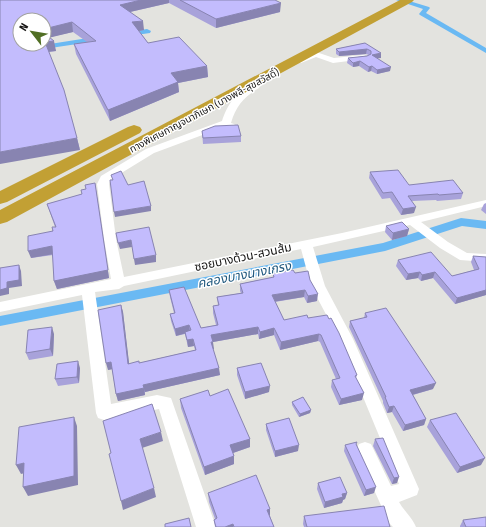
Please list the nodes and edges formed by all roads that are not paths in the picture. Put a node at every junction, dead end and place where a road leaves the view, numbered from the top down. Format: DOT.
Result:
graph roads {
  1 [pos="389,0"];
  2 [pos="408,0"];
  3 [pos="366,57"];
  4 [pos="0,198"];
  5 [pos="486,203"];
  6 [pos="0,218"];
  7 [pos="412,222"];
  8 [pos="309,255"];
  9 [pos="486,258"];
  10 [pos="119,284"];
  11 [pos="89,301"];
  12 [pos="0,307"];
  13 [pos="365,450"];
  14 [pos="386,497"];
  15 [pos="206,527"];
  16 [pos="406,527"];
  1 -- 4 [label="highway, ทางพิเศษกาญจนาภิเษก (บางพลี-สุขสวัสดิ์)"];
  2 -- 6 [label="highway, ทางพิเศษกาญจนาภิเษก (บางพลี-สุขสวัสดิ์)"];
  3 -- 10 [label="street"];
  5 -- 7 [label="street, ซอยบางด้วน-สวนส้ม"];
  7 -- 8 [label="street, ซอยบางด้วน-สวนส้ม"];
  7 -- 9 [label="street"];
  8 -- 10 [label="street, ซอยบางด้วน-สวนส้ม"];
  8 -- 14 [label="street"];
  10 -- 11 [label="street, ซอยบางด้วน-สวนส้ม"];
  11 -- 12 [label="street, ซอยบางด้วน-สวนส้ม"];
  11 -- 15 [label="street"];
  13 -- 14 [label="street"];
  14 -- 16 [label="street"];
}
